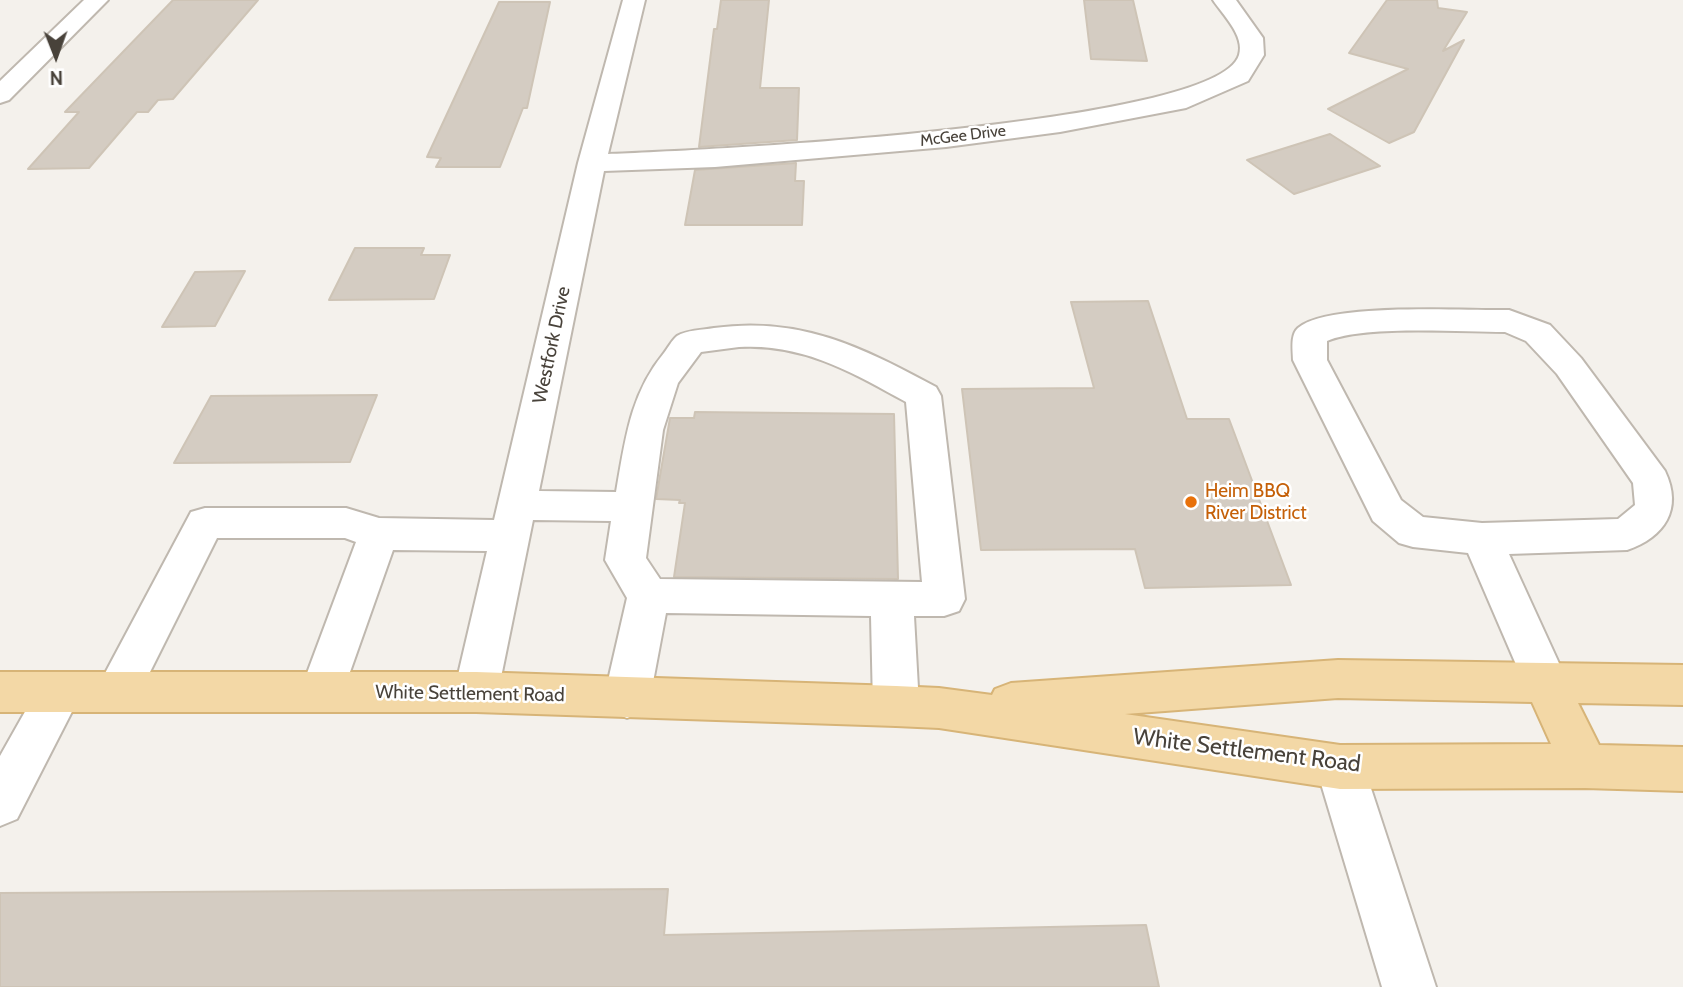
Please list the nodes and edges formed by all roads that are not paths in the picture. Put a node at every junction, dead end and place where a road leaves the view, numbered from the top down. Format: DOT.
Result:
graph roads {
  1 [pos="97,0"];
  2 [pos="634,0"];
  3 [pos="1224,0"];
  4 [pos="0,95"];
  5 [pos="592,163"];
  6 [pos="633,508"];
  7 [pos="514,521"];
  8 [pos="379,534"];
  9 [pos="1482,539"];
  10 [pos="648,596"];
  11 [pos="892,599"];
  12 [pos="1546,683"];
  13 [pos="1683,685"];
  14 [pos="0,692"];
  15 [pos="60,692"];
  16 [pos="117,692"];
  17 [pos="322,692"];
  18 [pos="476,692"];
  19 [pos="627,698"];
  20 [pos="918,707"];
  21 [pos="1585,766"];
  22 [pos="1340,767"];
  23 [pos="1683,769"];
  24 [pos="0,803"];
  25 [pos="1409,987"];
  1 -- 4 [label="street"];
  2 -- 5 [label="street, Westfork Drive"];
  3 -- 5 [label="street, McGee Drive"];
  5 -- 7 [label="street, Westfork Drive"];
  6 -- 7 [label="street"];
  6 -- 10 [label="street"];
  6 -- 11 [label="street"];
  7 -- 8 [label="street"];
  7 -- 18 [label="street, Westfork Drive"];
  8 -- 16 [label="street"];
  8 -- 17 [label="street"];
  9 -- 9 [label="street"];
  9 -- 12 [label="street"];
  10 -- 11 [label="street"];
  10 -- 19 [label="street"];
  11 -- 20 [label="street"];
  12 -- 13 [label="main road, White Settlement Road"];
  12 -- 20 [label="main road, White Settlement Road"];
  12 -- 21 [label="main road"];
  14 -- 15 [label="main road, White Settlement Road"];
  15 -- 16 [label="main road, White Settlement Road"];
  15 -- 24 [label="street"];
  16 -- 17 [label="main road, White Settlement Road"];
  17 -- 18 [label="main road, White Settlement Road"];
  18 -- 19 [label="main road, White Settlement Road"];
  19 -- 20 [label="main road, White Settlement Road"];
  20 -- 22 [label="main road, White Settlement Road"];
  21 -- 22 [label="main road, White Settlement Road"];
  21 -- 23 [label="main road, White Settlement Road"];
  22 -- 25 [label="street"];
}
